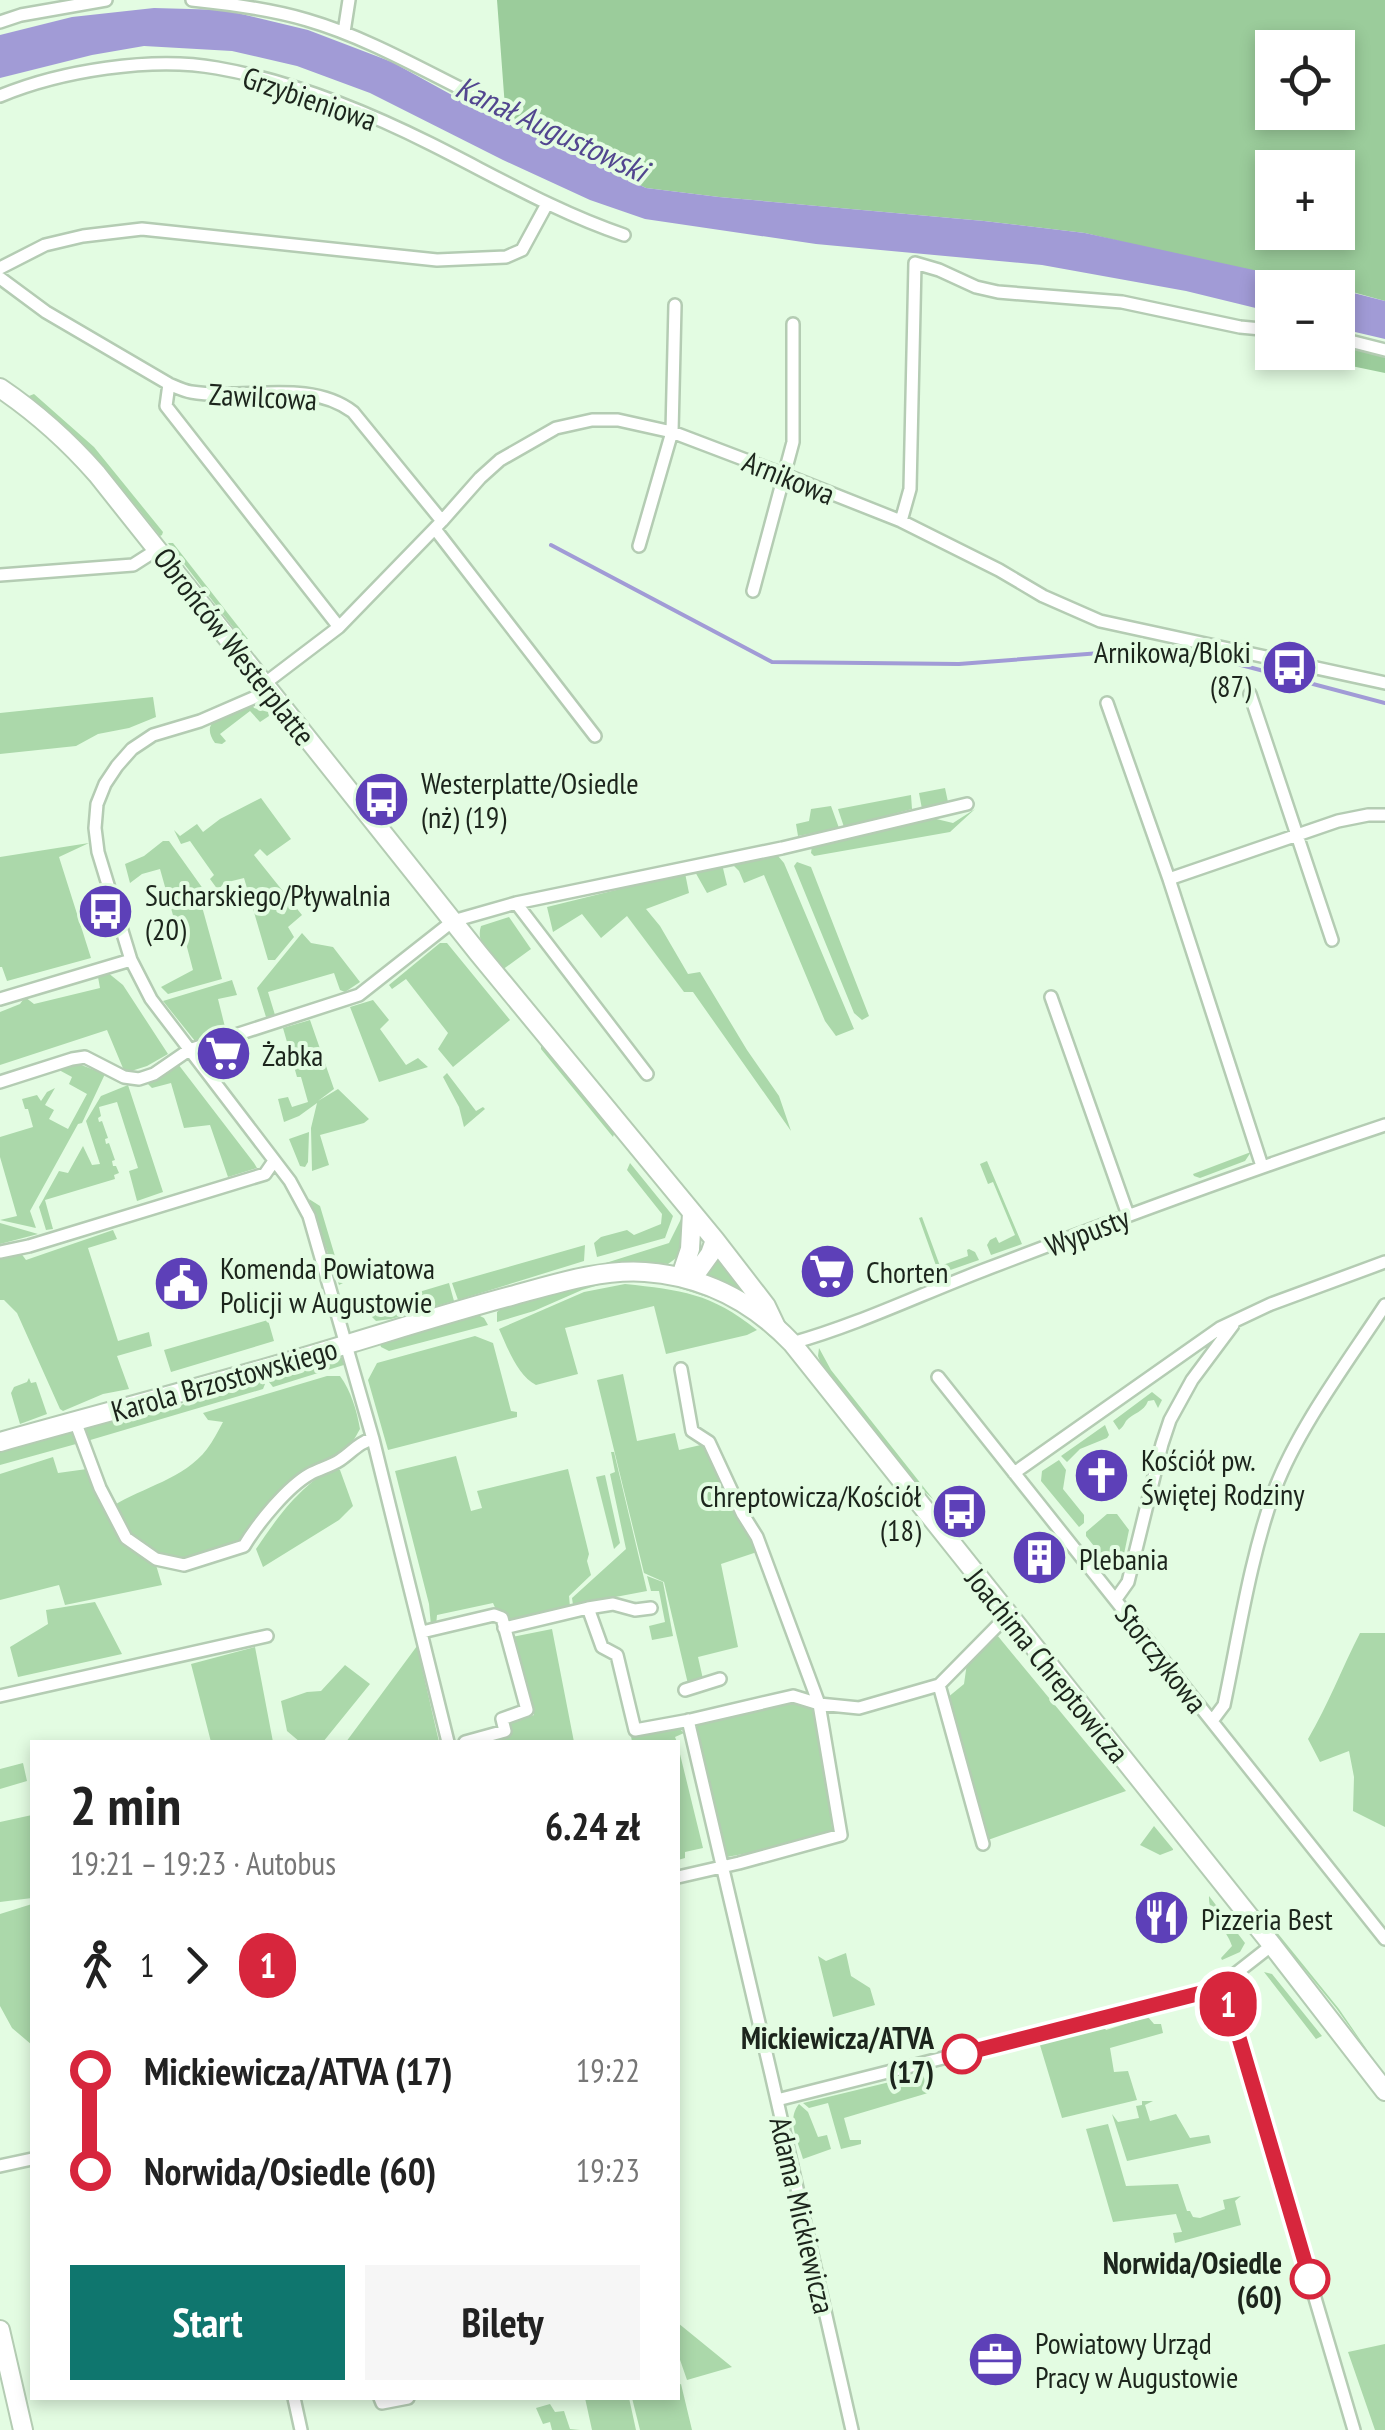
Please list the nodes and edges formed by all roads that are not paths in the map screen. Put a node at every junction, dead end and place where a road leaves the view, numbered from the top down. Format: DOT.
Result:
graph roads {
  1 [pos="106,0"];
  2 [pos="192,0"];
  3 [pos="350,0"];
  4 [pos="0,22"];
  5 [pos="344,32"];
  6 [pos="0,96"];
  7 [pos="484,100"];
  8 [pos="547,204"];
  9 [pos="624,234"];
  10 [pos="0,268"];
  11 [pos="0,278"];
  12 [pos="675,305"];
  13 [pos="793,324"];
  14 [pos="1255,329"];
  15 [pos="1355,342"];
  16 [pos="1385,350"];
  17 [pos="169,384"];
  18 [pos="0,388"];
  19 [pos="672,432"];
  20 [pos="785,474"];
  21 [pos="901,521"];
  22 [pos="438,525"];
  23 [pos="639,546"];
  24 [pos="158,549"];
  25 [pos="0,575"];
  26 [pos="753,591"];
  27 [pos="339,627"];
  28 [pos="1385,683"];
  29 [pos="267,688"];
  30 [pos="1250,694"];
  31 [pos="1107,702"];
  32 [pos="595,736"];
  33 [pos="968,804"];
  34 [pos="1385,815"];
  35 [pos="1297,836"];
  36 [pos="1169,878"];
  37 [pos="516,903"];
  38 [pos="453,921"];
  39 [pos="1332,940"];
  40 [pos="131,960"];
  41 [pos="1052,996"];
  42 [pos="0,999"];
  43 [pos="190,1050"];
  44 [pos="647,1074"];
  45 [pos="0,1082"];
  46 [pos="1385,1125"];
  47 [pos="274,1161"];
  48 [pos="1262,1166"];
  49 [pos="692,1213"];
  50 [pos="1128,1216"];
  51 [pos="714,1240"];
  52 [pos="0,1252"];
  53 [pos="1385,1262"];
  54 [pos="687,1278"];
  55 [pos="1385,1305"];
  56 [pos="1236,1321"];
  57 [pos="776,1326"];
  58 [pos="792,1342"];
  59 [pos="347,1344"];
  60 [pos="1177,1358"];
  61 [pos="681,1369"];
  62 [pos="1196,1376"];
  63 [pos="938,1377"];
  64 [pos="75,1421"];
  65 [pos="373,1438"];
  66 [pos="0,1442"];
  67 [pos="1014,1474"];
  68 [pos="1116,1600"];
  69 [pos="588,1608"];
  70 [pos="651,1608"];
  71 [pos="1008,1615"];
  72 [pos="504,1628"];
  73 [pos="422,1632"];
  74 [pos="267,1636"];
  75 [pos="720,1679"];
  76 [pos="940,1684"];
  77 [pos="684,1690"];
  78 [pos="0,1696"];
  79 [pos="820,1704"];
  80 [pos="689,1716"];
  81 [pos="1212,1721"];
  82 [pos="448,1740"];
  83 [pos="472,1740"];
  84 [pos="982,1844"];
  85 [pos="722,1866"];
  86 [pos="680,1876"];
  87 [pos="1385,1939"];
  88 [pos="1272,1945"];
  89 [pos="1221,1985"];
  90 [pos="1385,2091"];
  91 [pos="778,2100"];
  92 [pos="30,2159"];
  93 [pos="0,2166"];
  94 [pos="0,2330"];
  95 [pos="294,2400"];
  96 [pos="23,2430"];
  97 [pos="301,2430"];
  98 [pos="852,2430"];
  99 [pos="1354,2430"];
  1 -- 4 [label="street"];
  2 -- 5 [label="street"];
  3 -- 5 [label="street"];
  5 -- 7 [label="street"];
  6 -- 8 [label="street, Grzybieniowa"];
  8 -- 9 [label="street, Grzybieniowa"];
  8 -- 10 [label="street"];
  11 -- 17 [label="street, Zawilcowa"];
  12 -- 19 [label="street"];
  13 -- 20 [label="street"];
  14 -- 21 [label="street"];
  15 -- 16 [label="street"];
  17 -- 22 [label="street, Zawilcowa"];
  17 -- 27 [label="street"];
  18 -- 24 [label="main road, Obrońców Westerplatte"];
  19 -- 20 [label="street, Arnikowa"];
  19 -- 22 [label="street, Arnikowa"];
  19 -- 23 [label="street"];
  20 -- 21 [label="street, Arnikowa"];
  20 -- 26 [label="street"];
  21 -- 28 [label="street, Arnikowa"];
  22 -- 27 [label="street, Arnikowa"];
  22 -- 32 [label="street, Zawilcowa"];
  24 -- 25 [label="street"];
  24 -- 29 [label="main road, Obrońców Westerplatte"];
  27 -- 29 [label="street, Arnikowa"];
  29 -- 38 [label="main road, Obrońców Westerplatte"];
  29 -- 40 [label="street, Arnikowa"];
  30 -- 35 [label="street"];
  31 -- 36 [label="street"];
  33 -- 37 [label="street"];
  34 -- 35 [label="street"];
  35 -- 36 [label="street"];
  35 -- 39 [label="street"];
  36 -- 48 [label="street"];
  37 -- 38 [label="street"];
  37 -- 44 [label="street"];
  38 -- 43 [label="street"];
  38 -- 49 [label="main road, Obrońców Westerplatte"];
  40 -- 42 [label="street"];
  40 -- 43 [label="street, Arnikowa"];
  41 -- 50 [label="street"];
  43 -- 45 [label="street"];
  43 -- 47 [label="street, Arnikowa"];
  46 -- 48 [label="street, Wypusty"];
  47 -- 52 [label="street"];
  47 -- 59 [label="street, Arnikowa"];
  48 -- 50 [label="street, Wypusty"];
  49 -- 51 [label="main road, Obrońców Westerplatte"];
  49 -- 54 [label="main road"];
  50 -- 58 [label="street, Wypusty"];
  51 -- 54 [label="main road"];
  51 -- 57 [label="main road, Obrońców Westerplatte"];
  53 -- 56 [label="street"];
  54 -- 57 [label="main road, Joachima Chreptowicza"];
  54 -- 59 [label="main road, Karola Brzostowskiego"];
  55 -- 81 [label="street"];
  56 -- 60 [label="street"];
  56 -- 62 [label="street"];
  57 -- 58 [label="main road, Joachima Chreptowicza"];
  58 -- 71 [label="main road, Joachima Chreptowicza"];
  59 -- 64 [label="main road, Karola Brzostowskiego"];
  59 -- 65 [label="street, Arnikowa"];
  60 -- 62 [label="street"];
  60 -- 67 [label="street"];
  61 -- 79 [label="street"];
  62 -- 68 [label="street"];
  63 -- 67 [label="street, Storczykowa"];
  64 -- 65 [label="street"];
  64 -- 66 [label="main road, Karola Brzostowskiego"];
  65 -- 73 [label="street, Arnikowa"];
  67 -- 68 [label="street, Storczykowa"];
  68 -- 81 [label="street, Storczykowa"];
  69 -- 70 [label="street"];
  69 -- 72 [label="street"];
  69 -- 80 [label="street"];
  71 -- 76 [label="street"];
  71 -- 88 [label="main road, Joachima Chreptowicza"];
  72 -- 73 [label="street"];
  72 -- 83 [label="street"];
  73 -- 82 [label="street, Arnikowa"];
  74 -- 78 [label="street"];
  75 -- 77 [label="street"];
  76 -- 79 [label="street"];
  76 -- 84 [label="street"];
  79 -- 80 [label="street"];
  79 -- 85 [label="street"];
  80 -- 85 [label="street"];
  81 -- 87 [label="street, Storczykowa"];
  85 -- 86 [label="street"];
  85 -- 91 [label="street"];
  88 -- 89 [label="street, Adama Mickiewicza"];
  88 -- 90 [label="main road, Joachima Chreptowicza"];
  89 -- 91 [label="street, Adama Mickiewicza"];
  89 -- 99 [label="street"];
  91 -- 98 [label="street, Adama Mickiewicza"];
  92 -- 93 [label="street"];
  94 -- 96 [label="main road"];
  95 -- 97 [label="street"];
}
